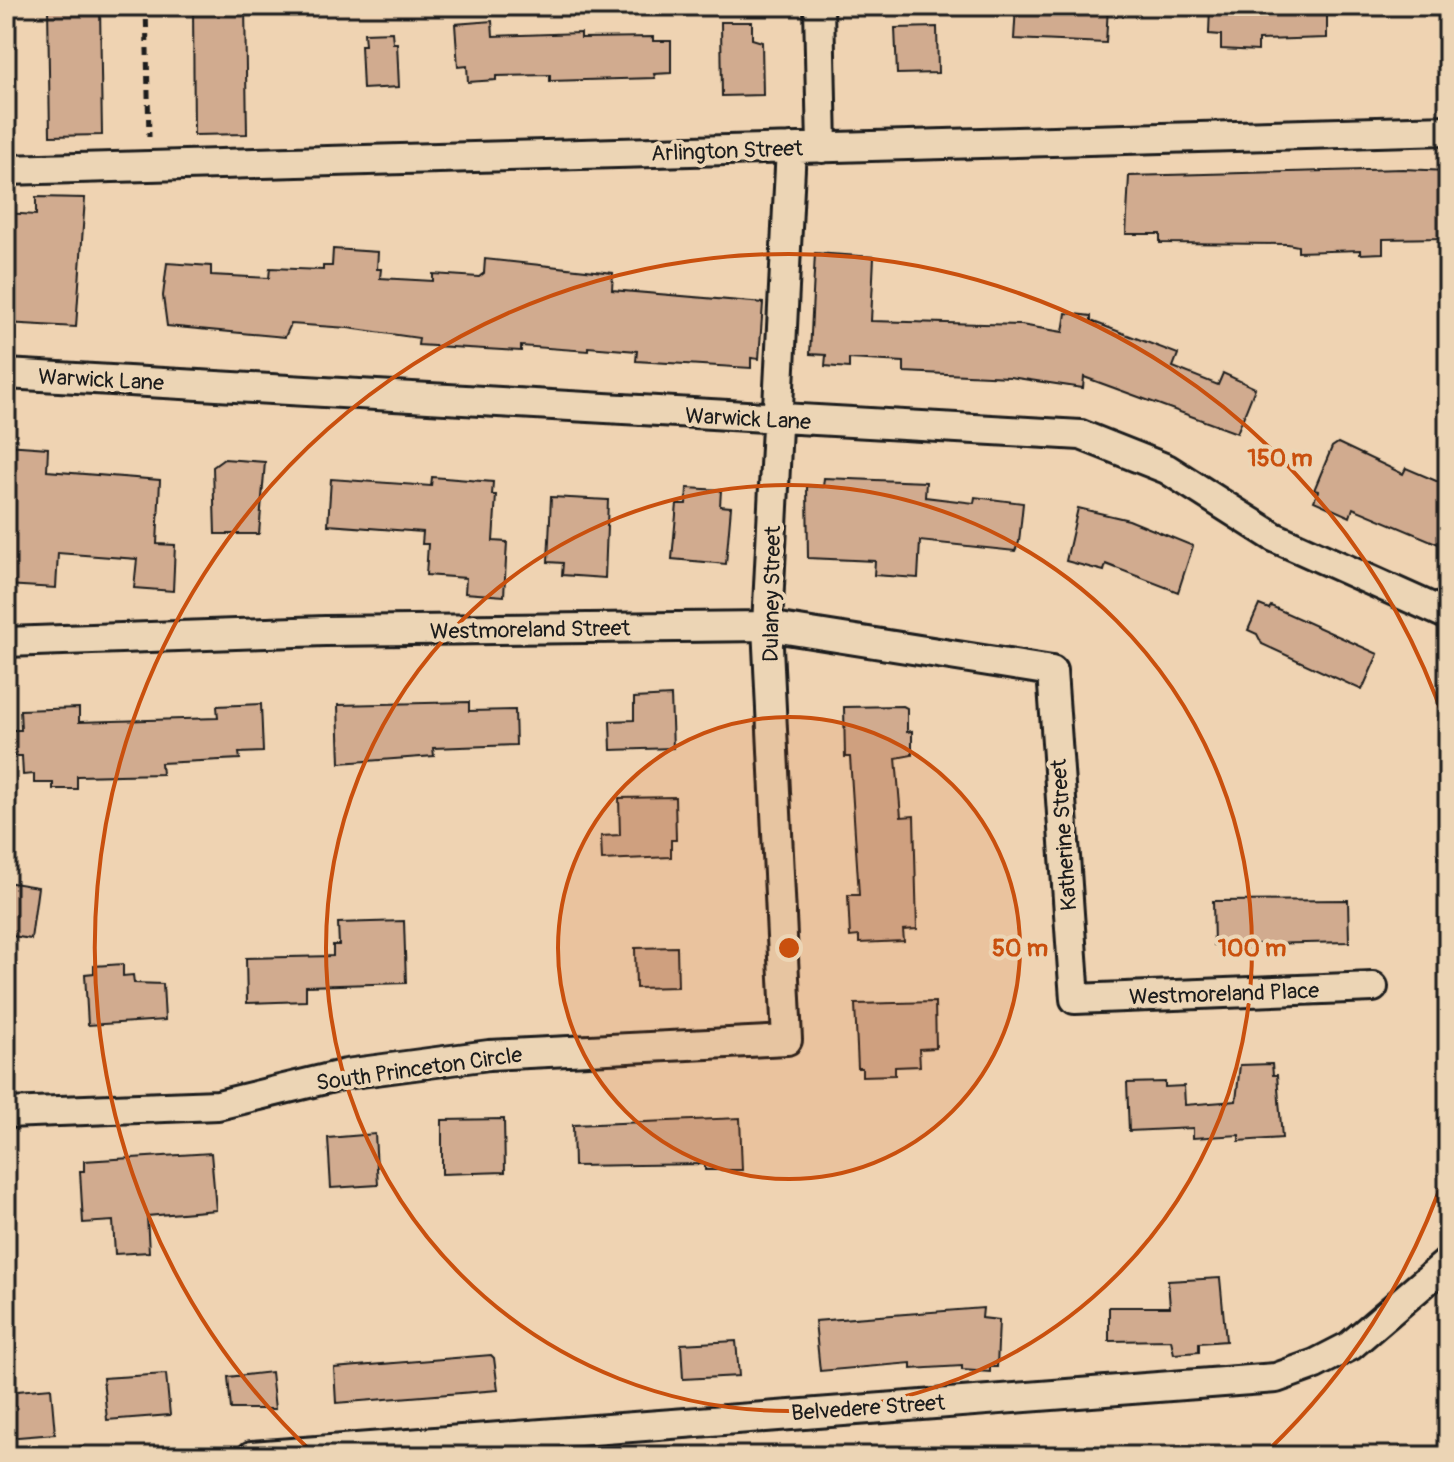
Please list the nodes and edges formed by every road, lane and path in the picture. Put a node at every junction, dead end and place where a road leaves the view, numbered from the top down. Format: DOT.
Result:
graph roads {
  1 [pos="146,6"];
  2 [pos="819,6"];
  3 [pos="1448,130"];
  4 [pos="791,148"];
  5 [pos="822,148"];
  6 [pos="149,149"];
  7 [pos="6,170"];
  8 [pos="6,374"];
  9 [pos="777,420"];
  10 [pos="1448,615"];
  11 [pos="767,626"];
  12 [pos="6,642"];
  13 [pos="1052,671"];
  14 [pos="1373,987"];
  15 [pos="1075,999"];
  16 [pos="787,1040"];
  17 [pos="6,1113"];
  18 [pos="1448,1262"];
  19 [pos="81,1445"];
  20 [pos="82,1456"];
  21 [pos="252,1456"];
  1 -- 6 [label="path"];
  2 -- 5 [label="street"];
  3 -- 5 [label="street, Arlington Street"];
  4 -- 5 [label="street, Arlington Street"];
  4 -- 7 [label="street, Arlington Street"];
  4 -- 9 [label="street, Dulaney Street"];
  8 -- 9 [label="street, Warwick Lane"];
  9 -- 10 [label="street, Warwick Lane"];
  9 -- 11 [label="street, Dulaney Street"];
  11 -- 12 [label="street, Westmoreland Street"];
  11 -- 13 [label="street, Westmoreland Street"];
  11 -- 16 [label="street, Dulaney Street"];
  13 -- 15 [label="street, Katherine Street"];
  14 -- 15 [label="street, Westmoreland Place"];
  16 -- 17 [label="street, South Princeton Circle"];
  18 -- 21 [label="street, Belvedere Street"];
  19 -- 20 [label="path"];
}
